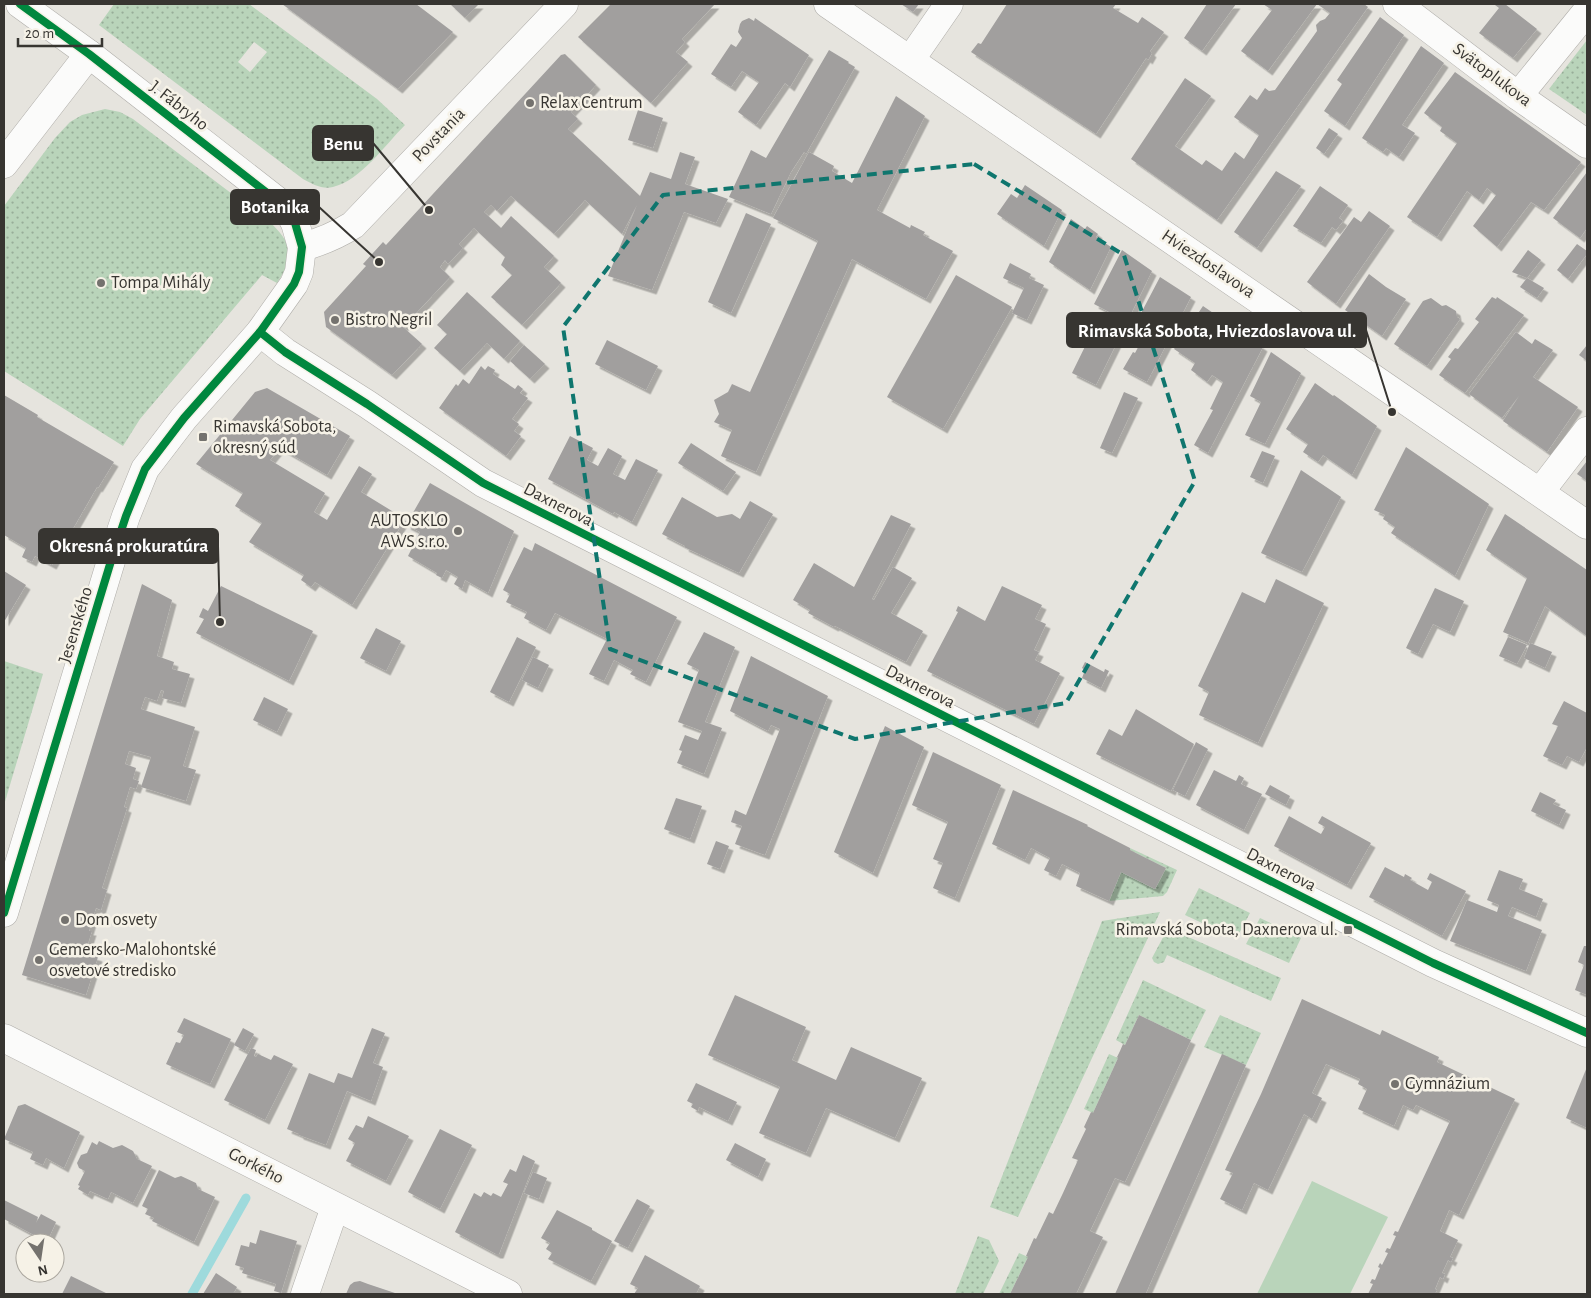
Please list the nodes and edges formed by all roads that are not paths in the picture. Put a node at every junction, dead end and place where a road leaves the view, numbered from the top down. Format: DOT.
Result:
graph roads {
  1 [pos="20,4"];
  2 [pos="564,4"];
  3 [pos="828,4"];
  4 [pos="949,4"];
  5 [pos="1397,4"];
  6 [pos="1587,11"];
  7 [pos="89,54"];
  8 [pos="910,60"];
  9 [pos="1518,96"];
  10 [pos="1587,144"];
  11 [pos="4,164"];
  12 [pos="302,246"];
  13 [pos="260,332"];
  14 [pos="1587,431"];
  15 [pos="1540,492"];
  16 [pos="1587,525"];
  17 [pos="4,914"];
  18 [pos="1587,1033"];
  19 [pos="4,1038"];
  20 [pos="335,1207"];
  21 [pos="304,1294"];
  22 [pos="508,1294"];
  1 -- 7 [label="street, J. Fábryho"];
  2 -- 12 [label="street, Povstania"];
  3 -- 8 [label="street, Hviezdoslavova"];
  4 -- 8 [label="street"];
  5 -- 9 [label="street, Svätoplukova"];
  6 -- 9 [label="street"];
  7 -- 11 [label="street"];
  7 -- 12 [label="street, J. Fábryho"];
  8 -- 15 [label="street, Hviezdoslavova"];
  9 -- 10 [label="street, Svätoplukova"];
  12 -- 13 [label="street, Jesenského"];
  13 -- 17 [label="street, Jesenského"];
  13 -- 18 [label="street, Daxnerova"];
  14 -- 15 [label="street"];
  15 -- 16 [label="street, Hviezdoslavova"];
  19 -- 20 [label="street, Gorkého"];
  20 -- 21 [label="street"];
  20 -- 22 [label="street, Gorkého"];
}
